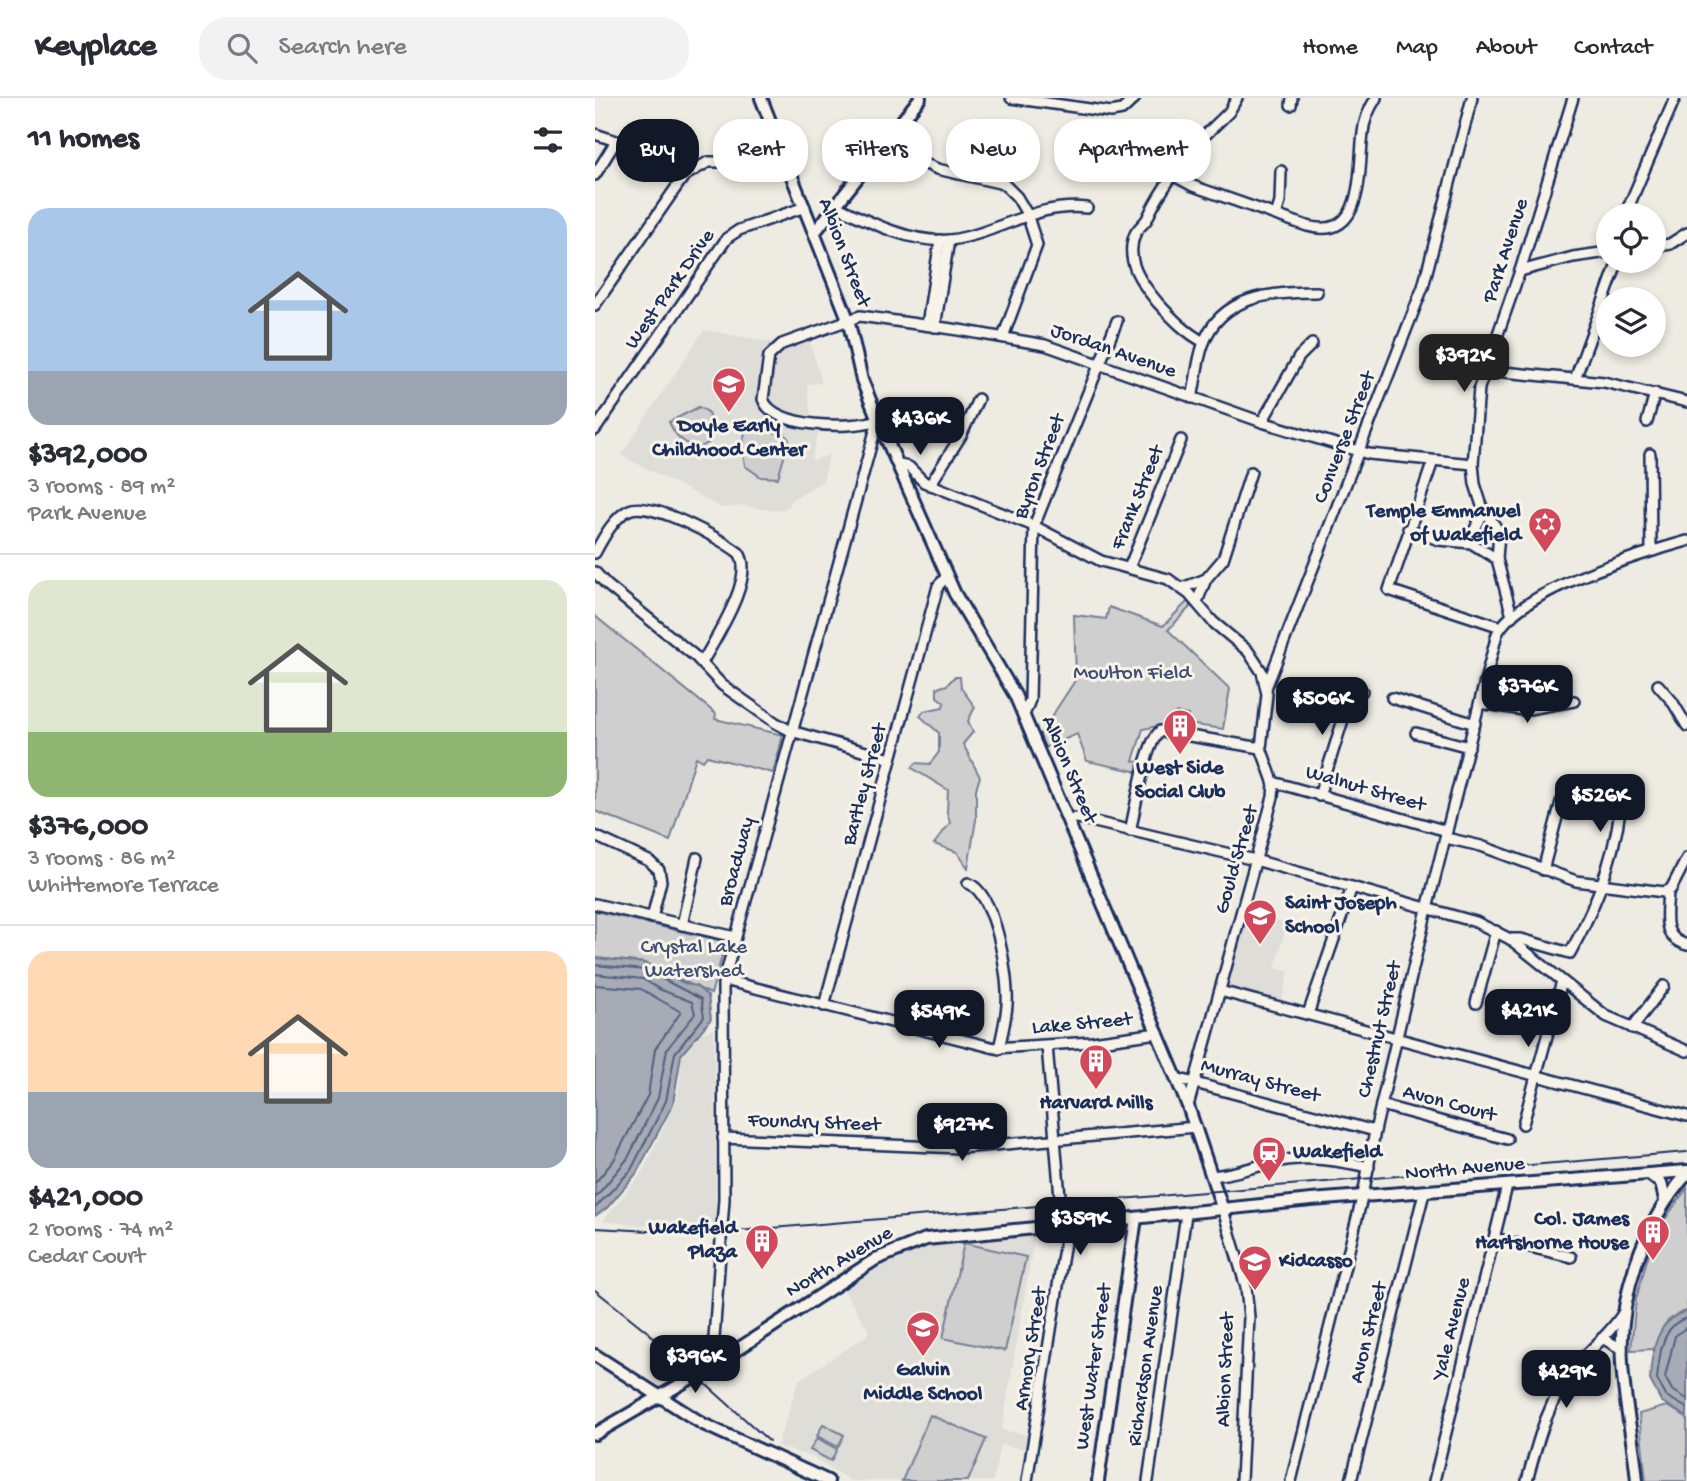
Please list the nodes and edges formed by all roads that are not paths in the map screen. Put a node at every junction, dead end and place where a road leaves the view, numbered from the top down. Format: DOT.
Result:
graph roads {
  1 [pos="761,98"];
  2 [pos="920,98"];
  3 [pos="1011,98"];
  4 [pos="1135,98"];
  5 [pos="1237,98"];
  6 [pos="1376,98"];
  7 [pos="1472,98"];
  8 [pos="1573,98"];
  9 [pos="1675,98"];
  10 [pos="770,119"];
  11 [pos="904,119"];
  12 [pos="1211,129"];
  13 [pos="595,134"];
  14 [pos="616,141"];
  15 [pos="932,167"];
  16 [pos="1281,171"];
  17 [pos="595,175"];
  18 [pos="680,182"];
  19 [pos="795,182"];
  20 [pos="855,182"];
  21 [pos="1168,182"];
  22 [pos="1185,182"];
  23 [pos="1630,203"];
  24 [pos="836,206"];
  25 [pos="805,207"];
  26 [pos="1087,208"];
  27 [pos="1027,214"];
  28 [pos="1276,215"];
  29 [pos="815,232"];
  30 [pos="1687,233"];
  31 [pos="945,240"];
  32 [pos="1666,245"];
  33 [pos="1596,254"];
  34 [pos="1520,271"];
  35 [pos="1614,273"];
  36 [pos="1317,292"];
  37 [pos="595,305"];
  38 [pos="848,319"];
  39 [pos="1117,321"];
  40 [pos="931,326"];
  41 [pos="1003,337"];
  42 [pos="1204,342"];
  43 [pos="1312,344"];
  44 [pos="1099,365"];
  45 [pos="1483,370"];
  46 [pos="1575,379"];
  47 [pos="1655,393"];
  48 [pos="1192,398"];
  49 [pos="978,399"];
  50 [pos="1687,402"];
  51 [pos="878,420"];
  52 [pos="1262,422"];
  53 [pos="1647,422"];
  54 [pos="595,430"];
  55 [pos="1181,440"];
  56 [pos="1360,452"];
  57 [pos="1650,454"];
  58 [pos="1433,461"];
  59 [pos="1473,464"];
  60 [pos="899,465"];
  61 [pos="1251,471"];
  62 [pos="927,484"];
  63 [pos="910,492"];
  64 [pos="1485,510"];
  65 [pos="1034,526"];
  66 [pos="1408,529"];
  67 [pos="1687,541"];
  68 [pos="1468,542"];
  69 [pos="1651,551"];
  70 [pos="595,553"];
  71 [pos="1497,559"];
  72 [pos="1129,568"];
  73 [pos="595,572"];
  74 [pos="947,576"];
  75 [pos="1206,579"];
  76 [pos="1182,588"];
  77 [pos="1196,602"];
  78 [pos="1511,616"];
  79 [pos="1501,627"];
  80 [pos="1253,656"];
  81 [pos="702,663"];
  82 [pos="1276,666"];
  83 [pos="1658,685"];
  84 [pos="1266,688"];
  85 [pos="1353,688"];
  86 [pos="1392,698"];
  87 [pos="1574,701"];
  88 [pos="1480,703"];
  89 [pos="1024,715"];
  90 [pos="1475,724"];
  91 [pos="1687,726"];
  92 [pos="791,731"];
  93 [pos="1416,733"];
  94 [pos="1469,747"];
  95 [pos="1261,748"];
  96 [pos="891,759"];
  97 [pos="1273,782"];
  98 [pos="1622,788"];
  99 [pos="1319,796"];
  100 [pos="1562,802"];
  101 [pos="1067,820"];
  102 [pos="1131,831"];
  103 [pos="1447,834"];
  104 [pos="595,836"];
  105 [pos="697,858"];
  106 [pos="1687,858"];
  107 [pos="1255,860"];
  108 [pos="1543,870"];
  109 [pos="968,883"];
  110 [pos="1604,885"];
  111 [pos="1352,887"];
  112 [pos="1668,891"];
  113 [pos="595,904"];
  114 [pos="1427,909"];
  115 [pos="652,918"];
  116 [pos="682,925"];
  117 [pos="1496,931"];
  118 [pos="735,937"];
  119 [pos="1510,939"];
  120 [pos="1687,944"];
  121 [pos="724,980"];
  122 [pos="1562,981"];
  123 [pos="1664,986"];
  124 [pos="1220,991"];
  125 [pos="1476,1003"];
  126 [pos="824,1006"];
  127 [pos="1308,1014"];
  128 [pos="1632,1028"];
  129 [pos="1158,1033"];
  130 [pos="1397,1038"];
  131 [pos="1047,1046"];
  132 [pos="999,1049"];
  133 [pos="1687,1051"];
  134 [pos="1536,1075"];
  135 [pos="1177,1078"];
  136 [pos="1197,1082"];
  137 [pos="1381,1105"];
  138 [pos="1188,1106"];
  139 [pos="1687,1116"];
  140 [pos="1523,1124"];
  141 [pos="1196,1127"];
  142 [pos="1374,1131"];
  143 [pos="723,1138"];
  144 [pos="1507,1139"];
  145 [pos="1054,1140"];
  146 [pos="1369,1167"];
  147 [pos="1687,1172"];
  148 [pos="1649,1174"];
  149 [pos="1213,1176"];
  150 [pos="1507,1186"];
  151 [pos="1424,1193"];
  152 [pos="1060,1197"];
  153 [pos="1361,1197"];
  154 [pos="1665,1200"];
  155 [pos="1223,1210"];
  156 [pos="1186,1213"];
  157 [pos="1136,1217"];
  158 [pos="1068,1223"];
  159 [pos="1494,1238"];
  160 [pos="1571,1257"];
  161 [pos="1626,1309"];
  162 [pos="1602,1338"];
  163 [pos="1622,1349"];
  164 [pos="595,1355"];
  165 [pos="712,1366"];
  166 [pos="662,1397"];
  167 [pos="595,1434"];
  168 [pos="828,1481"];
  169 [pos="1027,1481"];
  170 [pos="1098,1481"];
  171 [pos="1148,1481"];
  172 [pos="1241,1481"];
  173 [pos="1291,1481"];
  174 [pos="1351,1481"];
  175 [pos="1434,1481"];
  176 [pos="1527,1481"];
  177 [pos="1637,1481"];
  1 -- 10 [label="main road, Albion Street"];
  2 -- 11 [label="main road"];
  3 -- 4 [label="street"];
  5 -- 12 [label="street"];
  6 -- 28 [label="street"];
  7 -- 56 [label="street, Converse Street"];
  8 -- 34 [label="street, Park Avenue"];
  9 -- 23 [label="street"];
  13 -- 14 [label="street"];
  14 -- 17 [label="street"];
  15 -- 27 [label="street"];
  16 -- 28 [label="street"];
  18 -- 37 [label="street"];
  19 -- 25 [label="main road, Albion Street"];
  20 -- 24 [label="main road"];
  21 -- 42 [label="street"];
  22 -- 28 [label="street"];
  24 -- 29 [label="main road"];
  24 -- 31 [label="street"];
  25 -- 29 [label="main road, Albion Street"];
  25 -- 54 [label="street, West Park Drive"];
  26 -- 27 [label="street"];
  27 -- 31 [label="street"];
  27 -- 41 [label="street"];
  29 -- 38 [label="main road, Albion Street"];
  30 -- 32 [label="street"];
  31 -- 40 [label="street"];
  33 -- 34 [label="street"];
  34 -- 45 [label="street, Park Avenue"];
  35 -- 46 [label="street"];
  36 -- 42 [label="street"];
  38 -- 40 [label="street, Jordan Avenue"];
  38 -- 51 [label="main road, Albion Street"];
  38 -- 51 [label="street"];
  39 -- 44 [label="street, Byron Street"];
  40 -- 41 [label="street, Jordan Avenue"];
  41 -- 44 [label="street, Jordan Avenue"];
  42 -- 48 [label="street"];
  43 -- 52 [label="street"];
  44 -- 48 [label="street, Jordan Avenue"];
  44 -- 65 [label="street, Byron Street"];
  45 -- 46 [label="street"];
  45 -- 59 [label="street, Park Avenue"];
  46 -- 47 [label="street"];
  47 -- 50 [label="street"];
  47 -- 53 [label="street"];
  48 -- 52 [label="street, Jordan Avenue"];
  49 -- 62 [label="street"];
  51 -- 60 [label="main road, Albion Street"];
  51 -- 92 [label="street, Broadway"];
  52 -- 56 [label="street, Jordan Avenue"];
  55 -- 72 [label="street, Frank Street"];
  56 -- 58 [label="street, Jordan Avenue"];
  56 -- 82 [label="street, Converse Street"];
  57 -- 69 [label="street"];
  58 -- 59 [label="street, Jordan Avenue"];
  58 -- 66 [label="street"];
  59 -- 64 [label="street, Park Avenue"];
  60 -- 62 [label="street, Gould Street"];
  60 -- 63 [label="main road, Albion Street"];
  61 -- 75 [label="street"];
  62 -- 63 [label="street"];
  62 -- 65 [label="street, Gould Street"];
  63 -- 74 [label="main road, Albion Street"];
  64 -- 68 [label="street"];
  64 -- 71 [label="street, Park Avenue"];
  65 -- 72 [label="street, Gould Street"];
  65 -- 89 [label="street, Byron Street"];
  66 -- 68 [label="street"];
  66 -- 79 [label="street"];
  67 -- 69 [label="street, Chestnut Street"];
  68 -- 71 [label="street"];
  69 -- 78 [label="street, Chestnut Street"];
  70 -- 81 [label="street"];
  71 -- 78 [label="street, Park Avenue"];
  72 -- 76 [label="street, Gould Street"];
  73 -- 81 [label="street"];
  74 -- 89 [label="main road, Albion Street"];
  74 -- 96 [label="street, Bartley Street"];
  75 -- 76 [label="street"];
  75 -- 77 [label="street"];
  76 -- 77 [label="street, Gould Street"];
  77 -- 80 [label="street, Gould Street"];
  78 -- 79 [label="street, Chestnut Street"];
  79 -- 88 [label="street, Chestnut Street"];
  80 -- 82 [label="street"];
  80 -- 84 [label="street, Gould Street"];
  81 -- 92 [label="street"];
  82 -- 84 [label="street, Converse Street"];
  83 -- 91 [label="street"];
  84 -- 95 [label="street, Gould Street"];
  85 -- 99 [label="street"];
  86 -- 90 [label="street"];
  87 -- 88 [label="street"];
  88 -- 90 [label="street, Chestnut Street"];
  89 -- 101 [label="main road, Albion Street"];
  90 -- 94 [label="street, Chestnut Street"];
  92 -- 96 [label="street"];
  92 -- 118 [label="street, Broadway"];
  93 -- 94 [label="street"];
  94 -- 103 [label="street, Chestnut Street"];
  95 -- 97 [label="street, Gould Street"];
  95 -- 102 [label="street"];
  96 -- 126 [label="street, Bartley Street"];
  97 -- 99 [label="street, Walnut Street"];
  97 -- 107 [label="street, Gould Street"];
  98 -- 110 [label="street"];
  99 -- 103 [label="street, Walnut Street"];
  100 -- 108 [label="street"];
  101 -- 102 [label="street"];
  101 -- 129 [label="main road, Albion Street"];
  102 -- 107 [label="street"];
  103 -- 108 [label="street, Walnut Street"];
  103 -- 114 [label="street, Chestnut Street"];
  104 -- 115 [label="street"];
  105 -- 116 [label="street"];
  106 -- 112 [label="street"];
  107 -- 111 [label="street"];
  107 -- 124 [label="street, Gould Street"];
  108 -- 110 [label="street, Walnut Street"];
  109 -- 132 [label="street"];
  110 -- 112 [label="street, Walnut Street"];
  110 -- 119 [label="street"];
  111 -- 114 [label="street"];
  111 -- 127 [label="street"];
  112 -- 120 [label="street"];
  113 -- 115 [label="street"];
  114 -- 117 [label="street"];
  114 -- 130 [label="street, Chestnut Street"];
  115 -- 116 [label="street"];
  116 -- 118 [label="street"];
  117 -- 119 [label="street"];
  117 -- 125 [label="street"];
  118 -- 121 [label="street, Broadway"];
  119 -- 122 [label="street"];
  121 -- 126 [label="street, Lake Street"];
  121 -- 143 [label="street, Broadway"];
  122 -- 128 [label="street"];
  122 -- 134 [label="street"];
  123 -- 128 [label="street"];
  124 -- 127 [label="street"];
  124 -- 136 [label="street, Gould Street"];
  126 -- 132 [label="street, Lake Street"];
  127 -- 130 [label="street"];
  128 -- 133 [label="street"];
  129 -- 131 [label="street, Lake Street"];
  129 -- 135 [label="main road, Albion Street"];
  130 -- 134 [label="street"];
  130 -- 137 [label="street, Chestnut Street"];
  131 -- 132 [label="street, Lake Street"];
  131 -- 145 [label="street"];
  134 -- 139 [label="street"];
  134 -- 140 [label="street"];
  135 -- 136 [label="street, Murray Street"];
  135 -- 138 [label="main road, Albion Street"];
  136 -- 138 [label="street, Gould Street"];
  136 -- 142 [label="street, Murray Street"];
  137 -- 142 [label="street, Chestnut Street"];
  137 -- 144 [label="street, Avon Court"];
  138 -- 141 [label="main road, Albion Street"];
  141 -- 145 [label="street, Foundry Street"];
  141 -- 149 [label="main road, Albion Street"];
  142 -- 146 [label="street, Chestnut Street"];
  143 -- 145 [label="street, Foundry Street"];
  143 -- 165 [label="street, Broadway"];
  145 -- 152 [label="street"];
  146 -- 149 [label="street"];
  146 -- 153 [label="street, Chestnut Street"];
  147 -- 148 [label="main road, North Avenue"];
  147 -- 154 [label="main road"];
  148 -- 150 [label="main road, North Avenue"];
  148 -- 154 [label="main road"];
  149 -- 155 [label="main road, Albion Street"];
  150 -- 151 [label="main road, North Avenue"];
  150 -- 159 [label="street, Yale Avenue"];
  151 -- 153 [label="main road, North Avenue"];
  151 -- 174 [label="street, Avon Street"];
  153 -- 155 [label="main road, North Avenue"];
  153 -- 173 [label="street, Chestnut Street"];
  154 -- 161 [label="main road"];
  155 -- 156 [label="main road, North Avenue"];
  155 -- 172 [label="street, Albion Street"];
  156 -- 157 [label="main road, North Avenue"];
  156 -- 171 [label="street, Richardson Avenue"];
  157 -- 158 [label="main road, North Avenue"];
  157 -- 170 [label="main road, West Water Street"];
  158 -- 165 [label="main road, North Avenue"];
  158 -- 169 [label="street, Armory Street"];
  159 -- 160 [label="street"];
  159 -- 175 [label="street, Yale Avenue"];
  161 -- 162 [label="street"];
  161 -- 163 [label="main road"];
  162 -- 163 [label="street"];
  162 -- 176 [label="street"];
  163 -- 177 [label="main road"];
  164 -- 166 [label="main road"];
  165 -- 166 [label="main road, North Avenue"];
  166 -- 167 [label="main road, North Avenue"];
  166 -- 168 [label="main road"];
}
